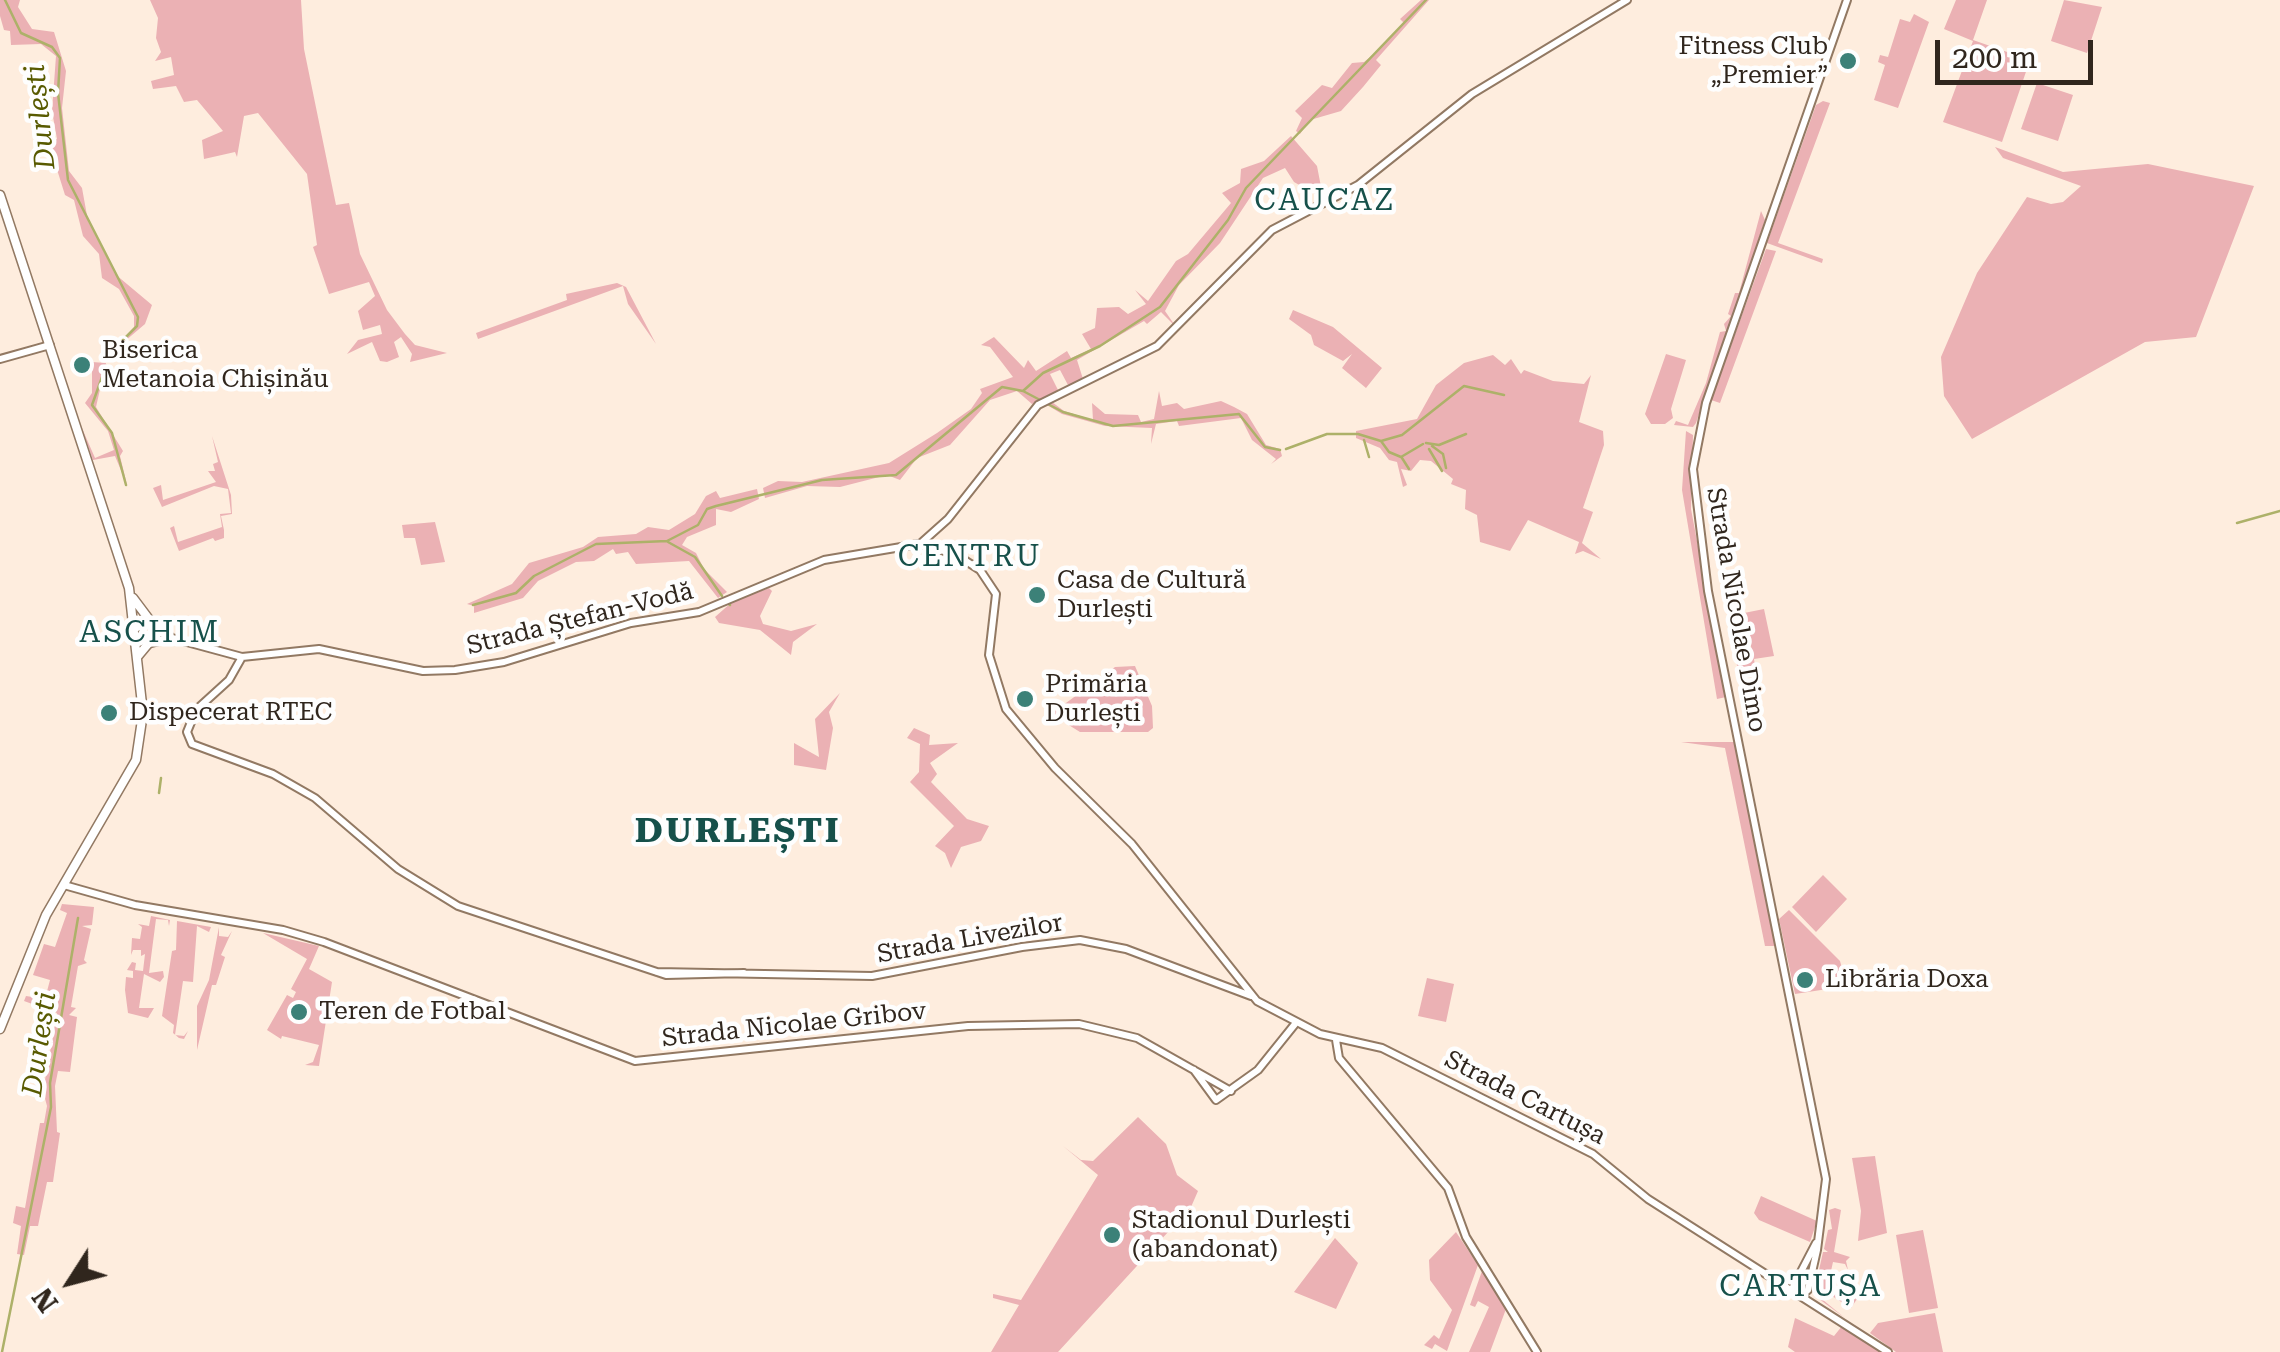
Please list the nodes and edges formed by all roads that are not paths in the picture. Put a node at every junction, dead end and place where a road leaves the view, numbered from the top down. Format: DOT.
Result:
graph roads {
  1 [pos="1627,0"];
  2 [pos="1847,0"];
  3 [pos="0,195"];
  4 [pos="51,344"];
  5 [pos="0,358"];
  6 [pos="944,524"];
  7 [pos="919,544"];
  8 [pos="936,547"];
  9 [pos="131,596"];
  10 [pos="152,622"];
  11 [pos="135,632"];
  12 [pos="172,638"];
  13 [pos="148,644"];
  14 [pos="138,656"];
  15 [pos="242,657"];
  16 [pos="64,885"];
  17 [pos="1252,996"];
  18 [pos="1294,1024"];
  19 [pos="0,1029"];
  20 [pos="1336,1040"];
  21 [pos="1190,1064"];
  22 [pos="1231,1092"];
  23 [pos="1816,1242"];
  24 [pos="1794,1284"];
  25 [pos="1808,1286"];
  26 [pos="1802,1295"];
  27 [pos="1814,1302"];
  28 [pos="1537,1352"];
  29 [pos="1888,1352"];
  1 -- 6 [label="street"];
  2 -- 23 [label="street, Strada Nicolae Dimo"];
  3 -- 4 [label="main road"];
  4 -- 5 [label="street"];
  4 -- 9 [label="main road"];
  6 -- 7 [label="street"];
  6 -- 8 [label="street"];
  7 -- 8 [label="street"];
  7 -- 15 [label="street, Strada Ștefan-Vodă"];
  8 -- 17 [label="street"];
  9 -- 10 [label="main road"];
  9 -- 11 [label="main road"];
  10 -- 11 [label="street"];
  10 -- 12 [label="street, Strada Ștefan-Vodă"];
  11 -- 13 [label="street"];
  11 -- 14 [label="main road"];
  12 -- 13 [label="street, Strada Ștefan-Vodă"];
  12 -- 15 [label="street, Strada Ștefan-Vodă"];
  13 -- 14 [label="main road"];
  14 -- 16 [label="main road"];
  15 -- 17 [label="street, Strada Livezilor"];
  16 -- 19 [label="main road"];
  16 -- 21 [label="street, Strada Nicolae Gribov"];
  17 -- 18 [label="street, Strada Cartușa"];
  18 -- 20 [label="street, Strada Cartușa"];
  18 -- 22 [label="street"];
  20 -- 24 [label="street, Strada Cartușa"];
  20 -- 28 [label="street"];
  21 -- 22 [label="street, Strada Nicolae Gribov"];
  21 -- 22 [label="street, Strada Nicolae Gribov"];
  23 -- 24 [label="street, Strada Nicolae Dimo"];
  23 -- 25 [label="street, Strada Nicolae Dimo"];
  24 -- 25 [label="street"];
  24 -- 26 [label="street"];
  25 -- 26 [label="street"];
  25 -- 27 [label="street"];
  26 -- 27 [label="street"];
  27 -- 29 [label="street"];
}
